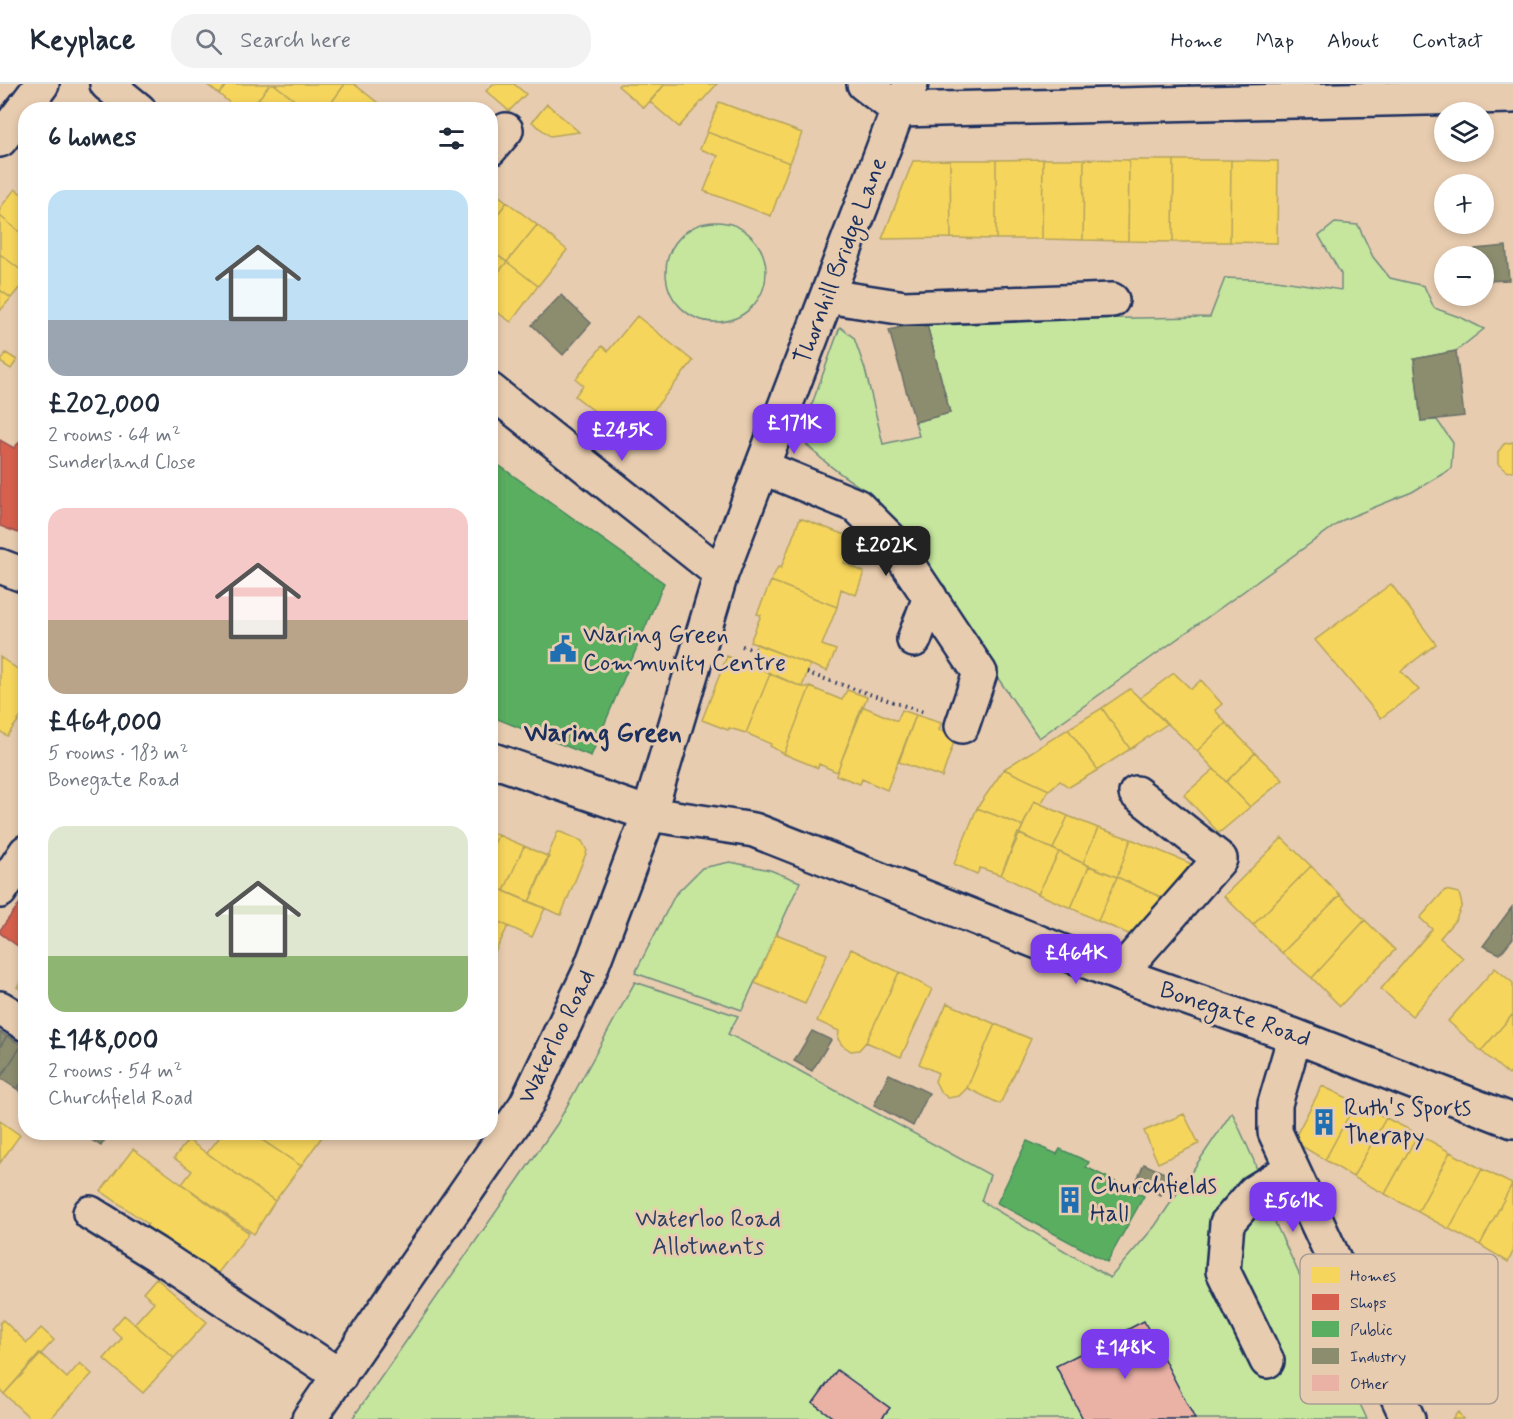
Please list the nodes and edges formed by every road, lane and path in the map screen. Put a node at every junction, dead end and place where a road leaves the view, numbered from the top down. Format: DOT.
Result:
graph roads {
  1 [pos="42,84"];
  2 [pos="864,84"];
  3 [pos="112,86"];
  4 [pos="1513,96"];
  5 [pos="904,97"];
  6 [pos="28,102"];
  7 [pos="130,102"];
  8 [pos="18,116"];
  9 [pos="0,140"];
  10 [pos="827,296"];
  11 [pos="1112,300"];
  12 [pos="498,396"];
  13 [pos="762,467"];
  14 [pos="0,566"];
  15 [pos="18,573"];
  16 [pos="721,574"];
  17 [pos="930,597"];
  18 [pos="914,640"];
  19 [pos="807,673"];
  20 [pos="962,726"];
  21 [pos="498,762"];
  22 [pos="1136,793"];
  23 [pos="649,814"];
  24 [pos="18,864"];
  25 [pos="0,891"];
  26 [pos="1119,975"];
  27 [pos="0,1008"];
  28 [pos="18,1019"];
  29 [pos="1295,1036"];
  30 [pos="1513,1121"];
  31 [pos="1292,1169"];
  32 [pos="90,1213"];
  33 [pos="1331,1254"];
  34 [pos="1267,1361"];
  35 [pos="339,1376"];
  36 [pos="1401,1404"];
  37 [pos="309,1419"];
  38 [pos="1408,1419"];
  1 -- 6 [label="street"];
  2 -- 5 [label="street"];
  3 -- 7 [label="street"];
  4 -- 5 [label="street"];
  5 -- 10 [label="street, Thornhill Bridge Lane"];
  8 -- 9 [label="street"];
  10 -- 11 [label="street"];
  10 -- 13 [label="street, Thornhill Bridge Lane"];
  12 -- 16 [label="street"];
  13 -- 16 [label="street, Thornhill Bridge Lane"];
  13 -- 17 [label="street"];
  14 -- 15 [label="street"];
  16 -- 23 [label="street, Thornhill Bridge Lane"];
  17 -- 18 [label="street"];
  17 -- 20 [label="street"];
  19 -- 20 [label="path"];
  21 -- 23 [label="street, Bonegate Road"];
  22 -- 26 [label="street"];
  23 -- 26 [label="street, Bonegate Road"];
  23 -- 35 [label="street, Waterloo Road"];
  24 -- 25 [label="street"];
  26 -- 29 [label="street, Bonegate Road"];
  27 -- 28 [label="street"];
  29 -- 30 [label="street, Bonegate Road"];
  29 -- 31 [label="street"];
  31 -- 33 [label="street"];
  31 -- 34 [label="street"];
  32 -- 35 [label="street"];
  35 -- 37 [label="street, Waterloo Road"];
  36 -- 38 [label="street"];
}
